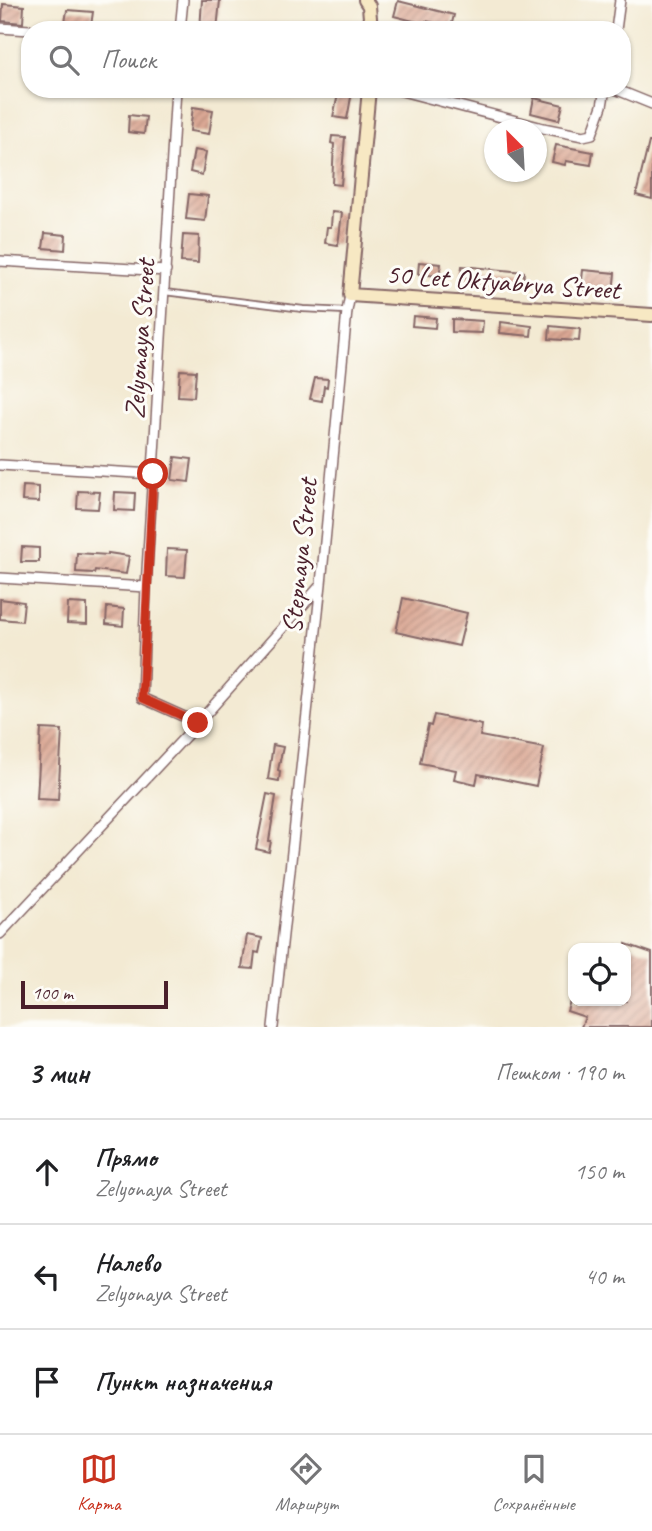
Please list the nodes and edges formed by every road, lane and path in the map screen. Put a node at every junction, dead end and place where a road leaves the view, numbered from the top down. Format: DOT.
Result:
graph roads {
  1 [pos="183,0"];
  2 [pos="365,0"];
  3 [pos="620,0"];
  4 [pos="181,21"];
  5 [pos="370,21"];
  6 [pos="617,21"];
  7 [pos="0,28"];
  8 [pos="21,29"];
  9 [pos="631,95"];
  10 [pos="176,98"];
  11 [pos="368,98"];
  12 [pos="429,98"];
  13 [pos="603,98"];
  14 [pos="652,104"];
  15 [pos="0,261"];
  16 [pos="166,271"];
  17 [pos="164,292"];
  18 [pos="350,295"];
  19 [pos="346,311"];
  20 [pos="652,315"];
  21 [pos="0,465"];
  22 [pos="153,474"];
  23 [pos="0,578"];
  24 [pos="321,584"];
  25 [pos="146,587"];
  26 [pos="198,723"];
  27 [pos="0,934"];
  28 [pos="273,1027"];
  1 -- 4 [label="street"];
  2 -- 5 [label="street"];
  3 -- 6 [label="street"];
  7 -- 8 [label="street"];
  9 -- 14 [label="street"];
  10 -- 16 [label="street, Zelyonaya Street"];
  11 -- 18 [label="street, Stepnaya Street"];
  12 -- 13 [label="street"];
  15 -- 16 [label="street"];
  16 -- 17 [label="street, Zelyonaya Street"];
  17 -- 19 [label="lane"];
  17 -- 22 [label="street, Zelyonaya Street"];
  18 -- 19 [label="street, Stepnaya Street"];
  18 -- 20 [label="street, 50 Let Oktyabrya Street"];
  19 -- 24 [label="street, Stepnaya Street"];
  21 -- 22 [label="street"];
  22 -- 25 [label="street, Zelyonaya Street"];
  23 -- 25 [label="street"];
  24 -- 26 [label="street"];
  24 -- 28 [label="street, Stepnaya Street"];
  25 -- 26 [label="street, Zelyonaya Street"];
  26 -- 27 [label="street"];
}
